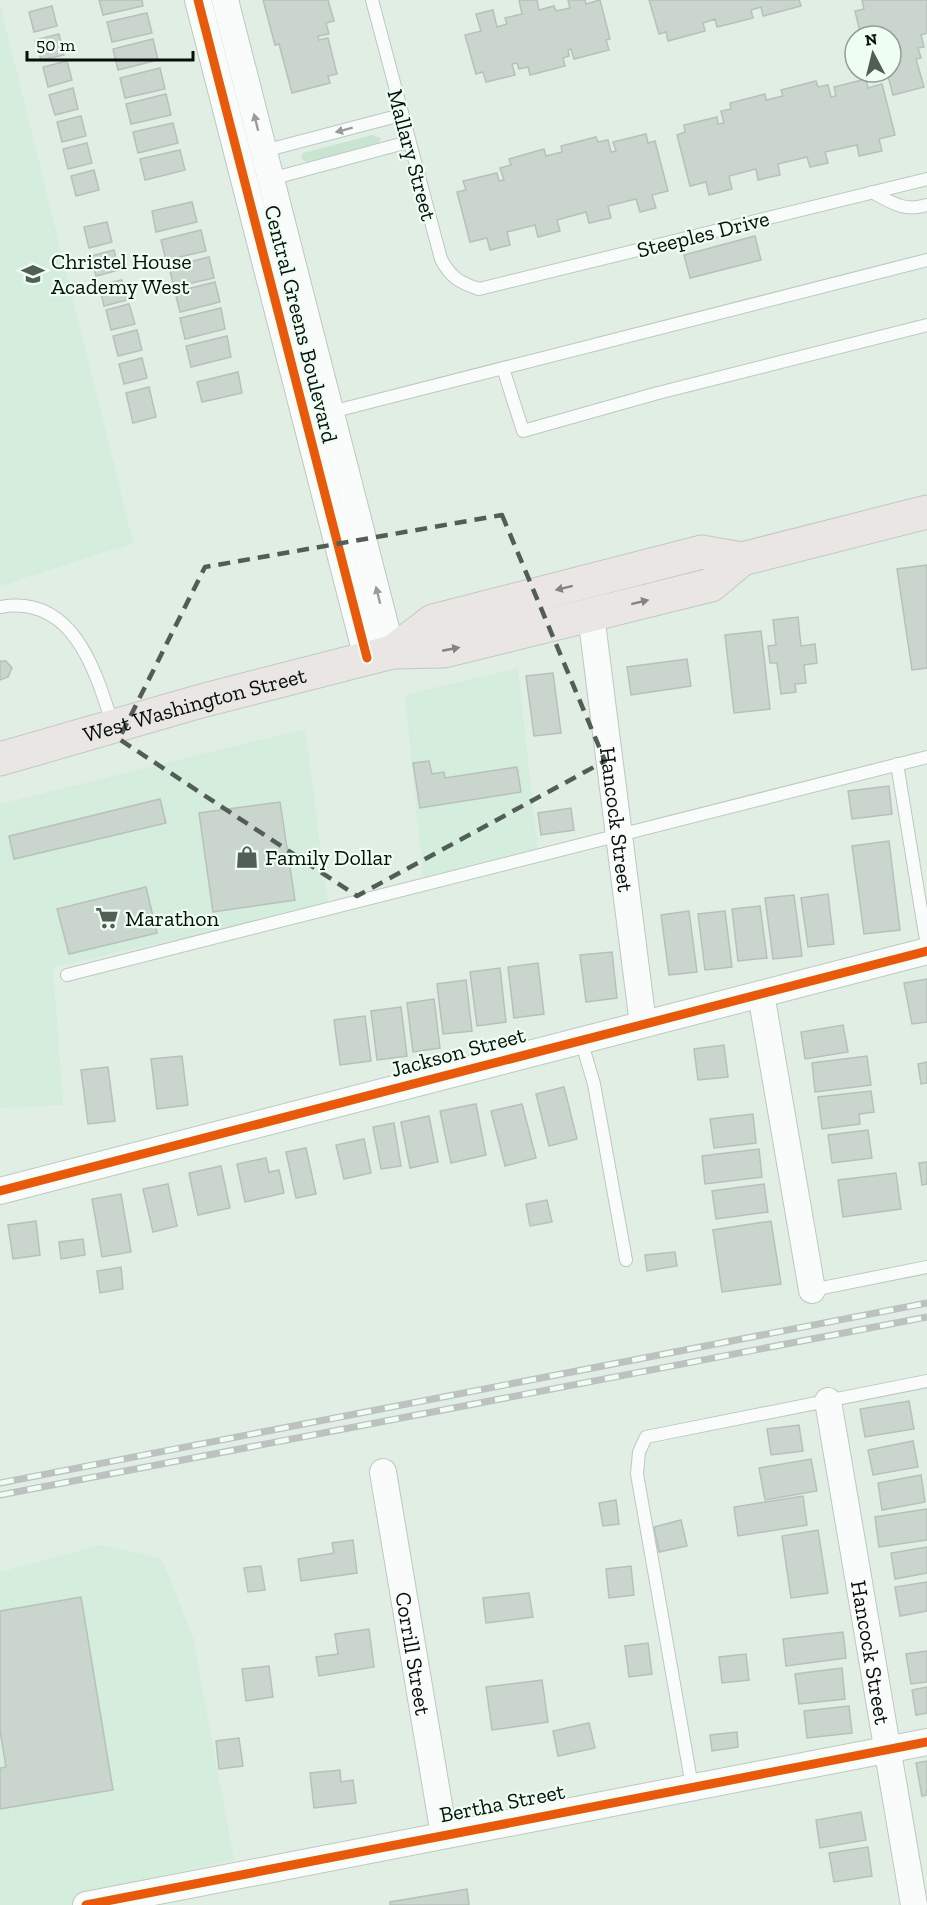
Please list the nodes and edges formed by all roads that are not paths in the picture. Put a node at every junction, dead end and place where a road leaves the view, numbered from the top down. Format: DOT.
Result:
graph roads {
  1 [pos="198,0"];
  2 [pos="225,0"];
  3 [pos="372,0"];
  4 [pos="401,115"];
  5 [pos="408,142"];
  6 [pos="264,151"];
  7 [pos="238,157"];
  8 [pos="271,179"];
  9 [pos="927,179"];
  10 [pos="246,186"];
  11 [pos="872,192"];
  12 [pos="927,205"];
  13 [pos="927,260"];
  14 [pos="479,289"];
  15 [pos="927,326"];
  16 [pos="504,368"];
  17 [pos="331,412"];
  18 [pos="927,512"];
  19 [pos="742,559"];
  20 [pos="0,607"];
  21 [pos="591,615"];
  22 [pos="380,655"];
  23 [pos="113,727"];
  24 [pos="927,757"];
  25 [pos="0,759"];
  26 [pos="897,764"];
  27 [pos="619,836"];
  28 [pos="927,946"];
  29 [pos="927,951"];
  30 [pos="67,975"];
  31 [pos="761,994"];
  32 [pos="643,1024"];
  33 [pos="580,1040"];
  34 [pos="0,1191"];
  35 [pos="626,1260"];
  36 [pos="927,1267"];
  37 [pos="812,1290"];
  38 [pos="927,1381"];
  39 [pos="828,1401"];
  40 [pos="383,1472"];
  41 [pos="927,1742"];
  42 [pos="888,1750"];
  43 [pos="692,1786"];
  44 [pos="444,1835"];
  45 [pos="86,1905"];
  46 [pos="914,1905"];
  1 -- 7 [label="street, Central Greens Boulevard"];
  6 -- 2 [label="street, Central Greens Boulevard, one-way"];
  3 -- 4 [label="lane, Mallary Street"];
  4 -- 5 [label="lane, Mallary Street"];
  4 -- 6 [label="lane, one-way"];
  5 -- 8 [label="lane"];
  5 -- 14 [label="lane, Mallary Street"];
  6 -- 7 [label="lane"];
  6 -- 8 [label="street, Central Greens Boulevard"];
  7 -- 10 [label="street, Central Greens Boulevard"];
  8 -- 10 [label="lane"];
  8 -- 17 [label="street, Central Greens Boulevard"];
  9 -- 11 [label="lane, Steeples Drive"];
  10 -- 22 [label="street, Central Greens Boulevard"];
  11 -- 12 [label="lane"];
  11 -- 14 [label="lane, Steeples Drive"];
  13 -- 16 [label="lane"];
  15 -- 16 [label="lane"];
  16 -- 17 [label="lane"];
  22 -- 17 [label="street, Central Greens Boulevard, one-way"];
  18 -- 19 [label="main road, West Washington Street"];
  21 -- 19 [label="main road, West Washington Street, one-way"];
  19 -- 22 [label="main road, West Washington Street, one-way"];
  20 -- 23 [label="lane"];
  22 -- 21 [label="main road, West Washington Street, one-way"];
  21 -- 27 [label="street, Hancock Street"];
  22 -- 23 [label="main road, West Washington Street"];
  23 -- 25 [label="main road, West Washington Street"];
  24 -- 26 [label="lane"];
  26 -- 27 [label="lane"];
  26 -- 28 [label="lane"];
  27 -- 30 [label="lane"];
  27 -- 32 [label="street, Hancock Street"];
  29 -- 31 [label="street, Jackson Street"];
  31 -- 32 [label="street, Jackson Street"];
  31 -- 37 [label="street"];
  32 -- 33 [label="street, Jackson Street"];
  33 -- 34 [label="street, Jackson Street"];
  33 -- 35 [label="lane"];
  36 -- 37 [label="lane"];
  38 -- 39 [label="lane"];
  39 -- 42 [label="street, Hancock Street"];
  39 -- 43 [label="lane"];
  40 -- 44 [label="street, Corrill Street"];
  41 -- 42 [label="street, Bertha Street"];
  42 -- 43 [label="street, Bertha Street"];
  42 -- 46 [label="street, Hancock Street"];
  43 -- 44 [label="street, Bertha Street"];
  44 -- 45 [label="street, Bertha Street"];
}
